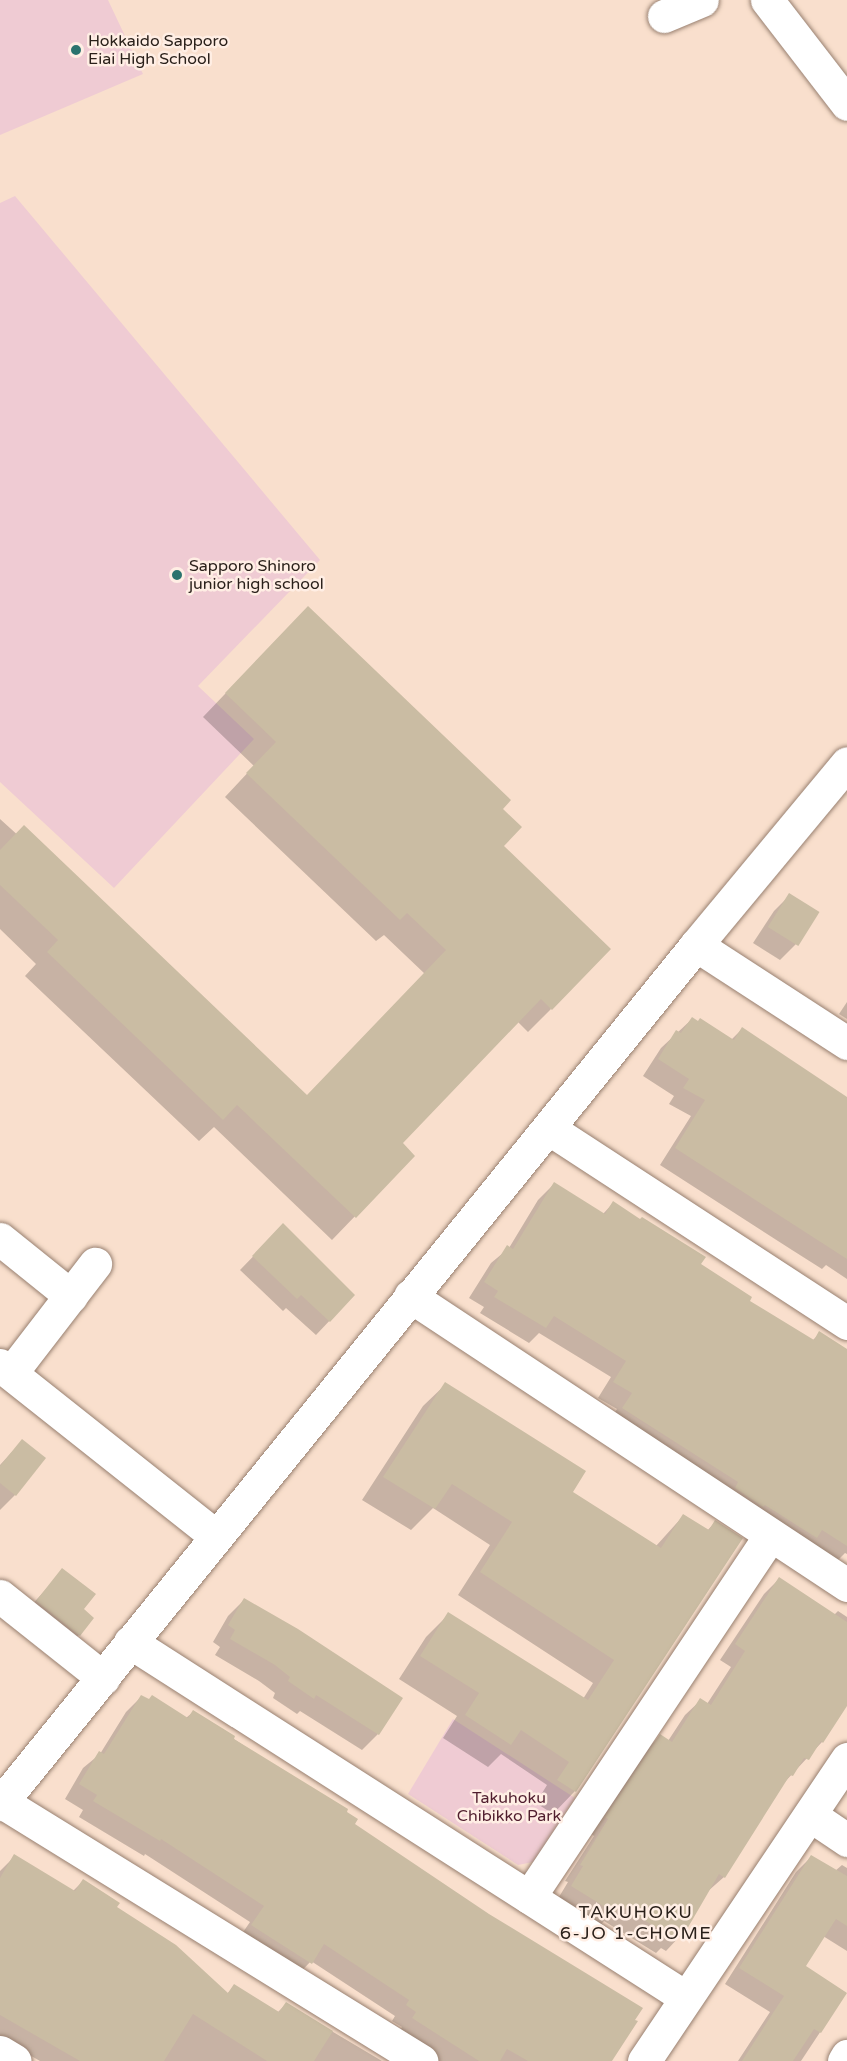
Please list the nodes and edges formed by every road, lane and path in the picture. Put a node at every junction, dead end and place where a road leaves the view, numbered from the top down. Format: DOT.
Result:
graph roads {
  1 [pos="702,0"];
  2 [pos="767,0"];
  3 [pos="664,16"];
  4 [pos="847,104"];
  5 [pos="847,763"];
  6 [pos="696,945"];
  7 [pos="847,1042"];
  8 [pos="548,1128"];
  9 [pos="0,1239"];
  10 [pos="95,1264"];
  11 [pos="71,1296"];
  12 [pos="410,1296"];
  13 [pos="847,1323"];
  14 [pos="5,1369"];
  15 [pos="770,1535"];
  16 [pos="216,1536"];
  17 [pos="847,1585"];
  18 [pos="0,1596"];
  19 [pos="130,1642"];
  20 [pos="103,1678"];
  21 [pos="847,1759"];
  22 [pos="1,1803"];
  23 [pos="810,1815"];
  24 [pos="847,1840"];
  25 [pos="529,1897"];
  26 [pos="686,1997"];
  27 [pos="0,2052"];
  28 [pos="847,2056"];
  29 [pos="15,2061"];
  30 [pos="421,2061"];
  31 [pos="644,2061"];
  32 [pos="844,2061"];
  1 -- 3 [label="street"];
  2 -- 4 [label="street"];
  5 -- 6 [label="street"];
  6 -- 7 [label="street"];
  6 -- 8 [label="street"];
  8 -- 12 [label="street"];
  8 -- 13 [label="street"];
  9 -- 11 [label="street"];
  10 -- 11 [label="street"];
  11 -- 14 [label="street"];
  12 -- 15 [label="street"];
  12 -- 16 [label="street"];
  14 -- 16 [label="street"];
  15 -- 17 [label="street"];
  15 -- 25 [label="street"];
  16 -- 19 [label="street"];
  18 -- 20 [label="street"];
  19 -- 20 [label="street"];
  19 -- 25 [label="street"];
  20 -- 22 [label="street"];
  21 -- 23 [label="street"];
  22 -- 30 [label="street"];
  23 -- 24 [label="street"];
  23 -- 26 [label="street"];
  25 -- 26 [label="street"];
  26 -- 31 [label="street"];
  27 -- 29 [label="street"];
  28 -- 32 [label="street"];
}
